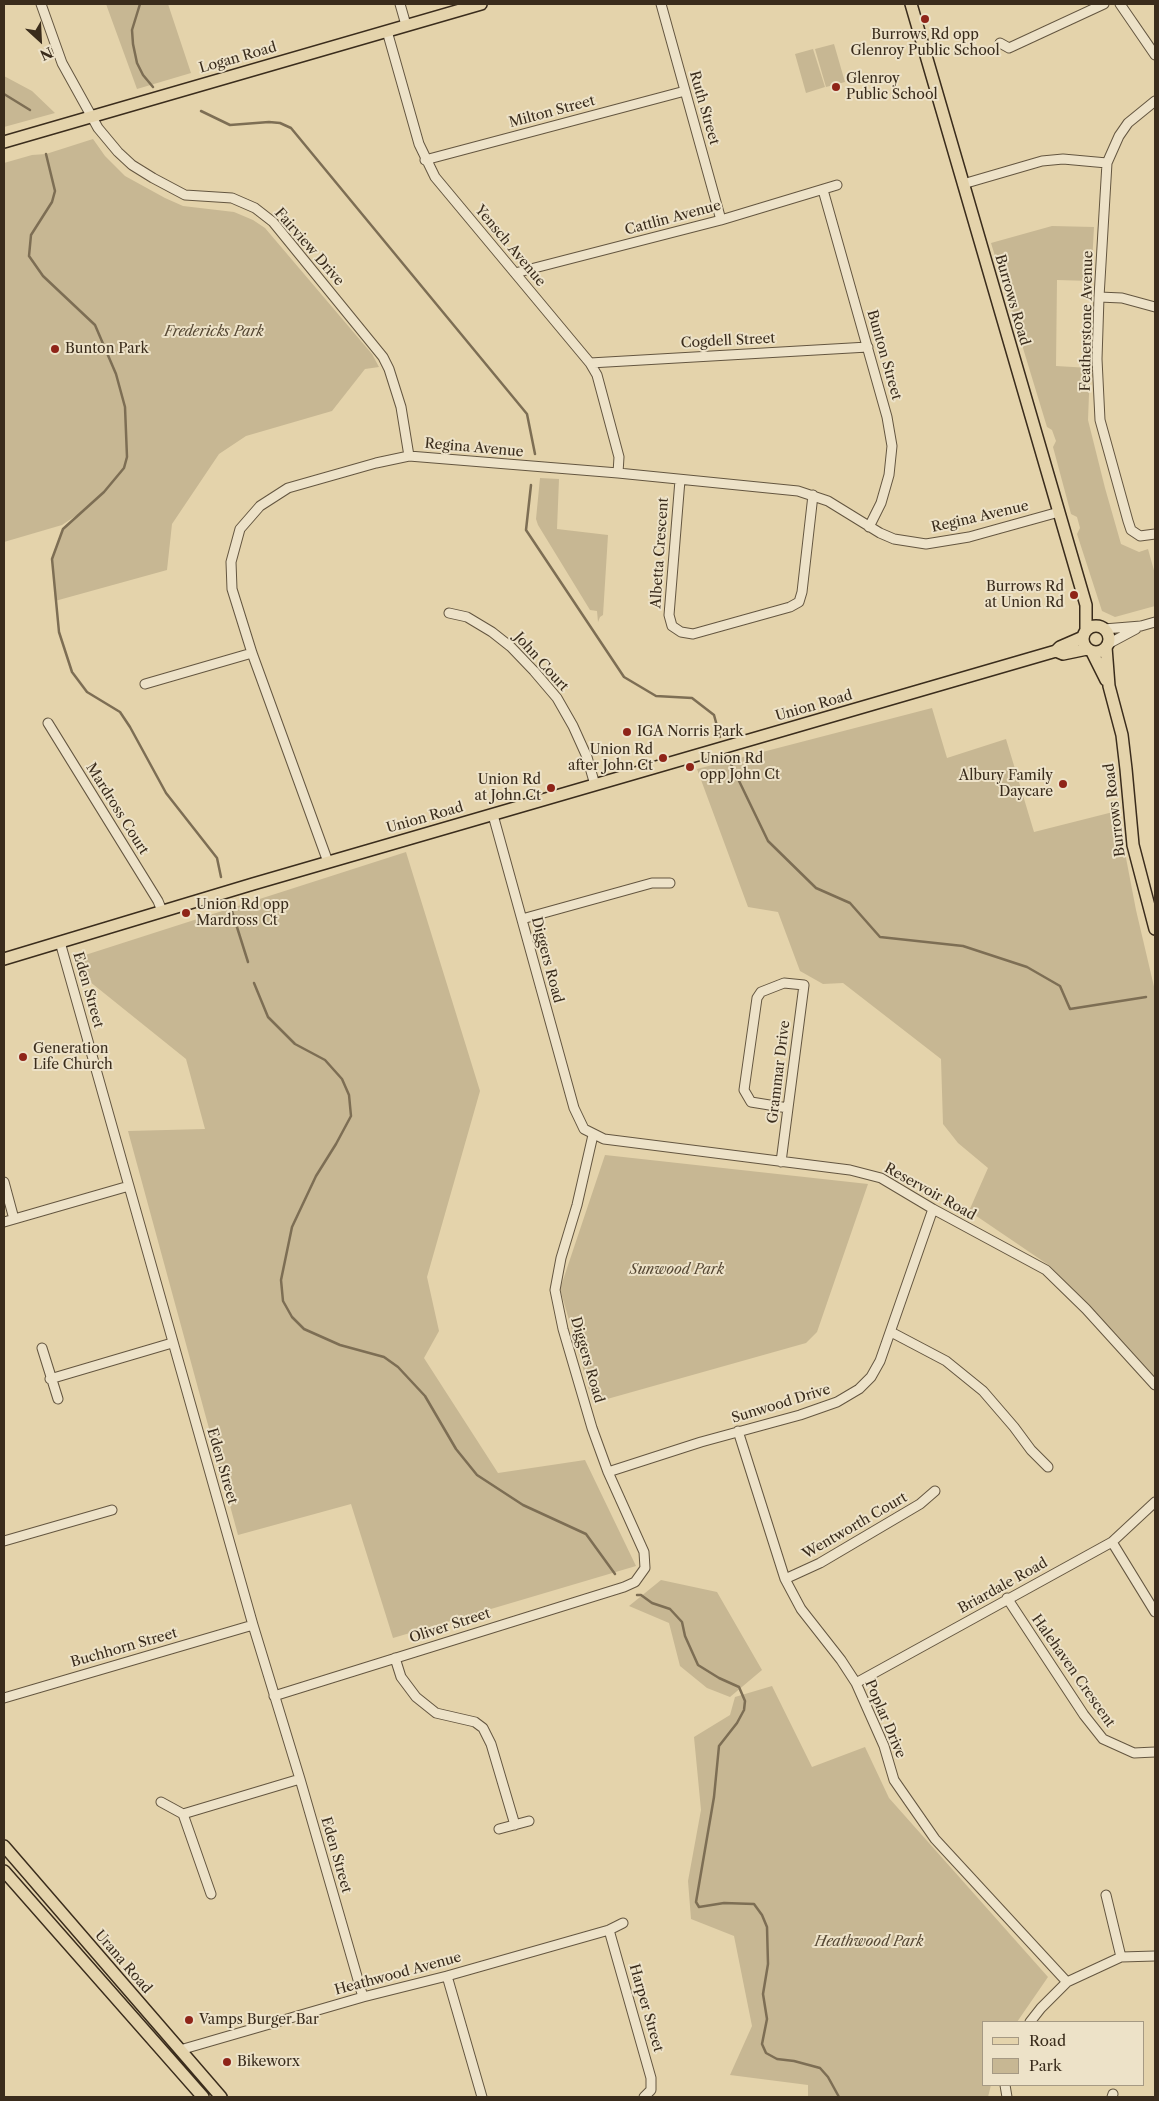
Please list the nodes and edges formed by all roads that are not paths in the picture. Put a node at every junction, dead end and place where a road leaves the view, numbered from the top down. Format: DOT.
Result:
graph roads {
  1 [pos="41,4"];
  2 [pos="400,4"];
  3 [pos="481,4"];
  4 [pos="661,4"];
  5 [pos="911,4"];
  6 [pos="1104,4"];
  7 [pos="1120,4"];
  8 [pos="406,26"];
  9 [pos="387,31"];
  10 [pos="1000,43"];
  11 [pos="1009,48"];
  12 [pos="1155,56"];
  13 [pos="1006,58"];
  14 [pos="685,91"];
  15 [pos="1155,101"];
  16 [pos="91,116"];
  17 [pos="4,142"];
  18 [pos="425,160"];
  19 [pos="1107,163"];
  20 [pos="963,184"];
  21 [pos="838,185"];
  22 [pos="823,190"];
  23 [pos="721,220"];
  24 [pos="515,273"];
  25 [pos="1099,297"];
  26 [pos="1155,307"];
  27 [pos="868,347"];
  28 [pos="590,363"];
  29 [pos="409,456"];
  30 [pos="618,473"];
  31 [pos="680,480"];
  32 [pos="813,495"];
  33 [pos="1059,512"];
  34 [pos="869,527"];
  35 [pos="1155,534"];
  36 [pos="1086,605"];
  37 [pos="449,613"];
  38 [pos="1155,622"];
  39 [pos="1141,626"];
  40 [pos="1101,628"];
  41 [pos="1084,634"];
  42 [pos="1107,645"];
  43 [pos="1056,651"];
  44 [pos="1090,651"];
  45 [pos="252,653"];
  46 [pos="146,684"];
  47 [pos="1109,686"];
  48 [pos="48,722"];
  49 [pos="595,785"];
  50 [pos="493,814"];
  51 [pos="328,862"];
  52 [pos="670,883"];
  53 [pos="1152,906"];
  54 [pos="162,911"];
  55 [pos="522,919"];
  56 [pos="1155,924"];
  57 [pos="60,942"];
  58 [pos="4,959"];
  59 [pos="788,1108"];
  60 [pos="593,1135"];
  61 [pos="781,1162"];
  62 [pos="4,1182"];
  63 [pos="129,1186"];
  64 [pos="932,1209"];
  65 [pos="14,1219"];
  66 [pos="4,1222"];
  67 [pos="891,1332"];
  68 [pos="172,1343"];
  69 [pos="42,1348"];
  70 [pos="50,1379"];
  71 [pos="1155,1385"];
  72 [pos="58,1400"];
  73 [pos="738,1431"];
  74 [pos="1048,1467"];
  75 [pos="608,1472"];
  76 [pos="935,1491"];
  77 [pos="1155,1502"];
  78 [pos="112,1510"];
  79 [pos="4,1541"];
  80 [pos="1112,1542"];
  81 [pos="785,1579"];
  82 [pos="635,1582"];
  83 [pos="1007,1598"];
  84 [pos="1155,1612"];
  85 [pos="252,1625"];
  86 [pos="395,1658"];
  87 [pos="856,1683"];
  88 [pos="274,1696"];
  89 [pos="4,1698"];
  90 [pos="1155,1752"];
  91 [pos="300,1779"];
  92 [pos="161,1802"];
  93 [pos="183,1814"];
  94 [pos="529,1821"];
  95 [pos="514,1825"];
  96 [pos="499,1830"];
  97 [pos="4,1846"];
  98 [pos="4,1871"];
  99 [pos="211,1894"];
  100 [pos="1106,1895"];
  101 [pos="623,1923"];
  102 [pos="609,1930"];
  103 [pos="1155,1956"];
  104 [pos="1121,1957"];
  105 [pos="447,1976"];
  106 [pos="1067,1982"];
  107 [pos="363,1997"];
  108 [pos="1031,2021"];
  109 [pos="180,2050"];
  110 [pos="168,2058"];
  111 [pos="649,2096"];
  112 [pos="203,2097"];
  113 [pos="221,2097"];
  114 [pos="482,2097"];
  1 -- 16 [label="street, Fairview Drive"];
  2 -- 8 [label="street"];
  3 -- 8 [label="main road, Logan Road"];
  4 -- 14 [label="street, Ruth Street"];
  5 -- 20 [label="main road, Burrows Road"];
  6 -- 11 [label="street"];
  7 -- 12 [label="street"];
  8 -- 9 [label="main road, Logan Road"];
  9 -- 16 [label="main road, Logan Road"];
  9 -- 18 [label="street, Yensch Avenue"];
  10 -- 11 [label="street"];
  11 -- 13 [label="street"];
  14 -- 18 [label="street, Milton Street"];
  14 -- 23 [label="street, Ruth Street"];
  15 -- 19 [label="street, Featherstone Avenue"];
  16 -- 17 [label="main road, Logan Road"];
  16 -- 29 [label="street, Fairview Drive"];
  18 -- 24 [label="street, Yensch Avenue"];
  19 -- 20 [label="street"];
  19 -- 25 [label="street, Featherstone Avenue"];
  20 -- 33 [label="main road, Burrows Road"];
  21 -- 22 [label="street, Cattlin Avenue"];
  22 -- 23 [label="street, Cattlin Avenue"];
  22 -- 27 [label="street, Bunton Street"];
  23 -- 24 [label="street, Cattlin Avenue"];
  24 -- 28 [label="street, Yensch Avenue"];
  25 -- 26 [label="street"];
  25 -- 35 [label="street, Featherstone Avenue"];
  27 -- 28 [label="street, Cogdell Street"];
  27 -- 34 [label="street, Bunton Street"];
  28 -- 30 [label="street, Yensch Avenue"];
  29 -- 30 [label="street, Regina Avenue"];
  29 -- 45 [label="street, Regina Avenue"];
  30 -- 31 [label="street, Regina Avenue"];
  31 -- 32 [label="street, Regina Avenue"];
  31 -- 32 [label="street, Albetta Crescent"];
  32 -- 34 [label="street, Regina Avenue"];
  33 -- 34 [label="street, Regina Avenue"];
  33 -- 36 [label="main road, Burrows Road"];
  36 -- 40 [label="main road, Burrows Road"];
  36 -- 41 [label="main road, Burrows Road"];
  37 -- 49 [label="street, John Court"];
  38 -- 39 [label="street"];
  39 -- 40 [label="street"];
  39 -- 42 [label="street"];
  40 -- 41 [label="main road"];
  40 -- 42 [label="main road"];
  41 -- 43 [label="main road, Union Road"];
  41 -- 44 [label="main road"];
  42 -- 44 [label="main road"];
  42 -- 47 [label="main road, Burrows Road"];
  43 -- 44 [label="main road, Union Road"];
  43 -- 49 [label="main road, Union Road"];
  44 -- 47 [label="main road, Burrows Road"];
  45 -- 46 [label="street"];
  45 -- 51 [label="street, Regina Avenue"];
  47 -- 53 [label="main road, Burrows Road"];
  48 -- 54 [label="street, Mardross Court"];
  49 -- 50 [label="main road, Union Road"];
  50 -- 51 [label="main road, Union Road"];
  50 -- 55 [label="street, Diggers Road"];
  51 -- 54 [label="main road, Union Road"];
  52 -- 55 [label="street"];
  53 -- 56 [label="main road, Burrows Road"];
  54 -- 57 [label="main road, Union Road"];
  55 -- 60 [label="street, Diggers Road"];
  57 -- 58 [label="main road, Union Road"];
  57 -- 63 [label="street, Eden Street"];
  59 -- 59 [label="street, Grammar Drive"];
  59 -- 61 [label="street, Grammar Drive"];
  60 -- 61 [label="street, Reservoir Road"];
  60 -- 75 [label="street, Diggers Road"];
  61 -- 64 [label="street, Reservoir Road"];
  62 -- 65 [label="street"];
  63 -- 65 [label="street"];
  63 -- 68 [label="street, Eden Street"];
  64 -- 67 [label="street, Sunwood Drive"];
  64 -- 71 [label="street, Reservoir Road"];
  65 -- 66 [label="street"];
  67 -- 73 [label="street, Sunwood Drive"];
  67 -- 74 [label="street"];
  68 -- 70 [label="street"];
  68 -- 85 [label="street, Eden Street"];
  69 -- 70 [label="street"];
  70 -- 72 [label="street"];
  73 -- 75 [label="street, Sunwood Drive"];
  73 -- 81 [label="street, Poplar Drive"];
  75 -- 82 [label="street, Diggers Road"];
  76 -- 81 [label="street, Wentworth Court"];
  77 -- 80 [label="street, Briardale Road"];
  78 -- 79 [label="street"];
  80 -- 83 [label="street, Briardale Road"];
  80 -- 84 [label="street"];
  81 -- 87 [label="street, Poplar Drive"];
  82 -- 86 [label="street, Oliver Street"];
  83 -- 87 [label="street, Briardale Road"];
  83 -- 90 [label="street, Halehaven Crescent"];
  85 -- 88 [label="street, Eden Street"];
  85 -- 89 [label="street, Buchhorn Street"];
  86 -- 88 [label="street, Oliver Street"];
  86 -- 95 [label="street"];
  87 -- 106 [label="street, Poplar Drive"];
  88 -- 91 [label="street, Eden Street"];
  91 -- 93 [label="street"];
  91 -- 107 [label="street, Eden Street"];
  92 -- 93 [label="street"];
  93 -- 99 [label="street"];
  94 -- 95 [label="street"];
  95 -- 96 [label="street"];
  97 -- 109 [label="main road, Urana Road"];
  98 -- 110 [label="main road, Urana Road"];
  100 -- 104 [label="street"];
  101 -- 102 [label="street, Heathwood Avenue"];
  102 -- 105 [label="street, Heathwood Avenue"];
  102 -- 111 [label="street, Harper Street"];
  103 -- 104 [label="street"];
  104 -- 106 [label="street"];
  105 -- 107 [label="street, Heathwood Avenue"];
  105 -- 114 [label="street"];
  106 -- 108 [label="street"];
  107 -- 109 [label="street, Heathwood Avenue"];
  109 -- 110 [label="main road"];
  109 -- 113 [label="main road, Urana Road"];
  110 -- 112 [label="main road, Urana Road"];
}
